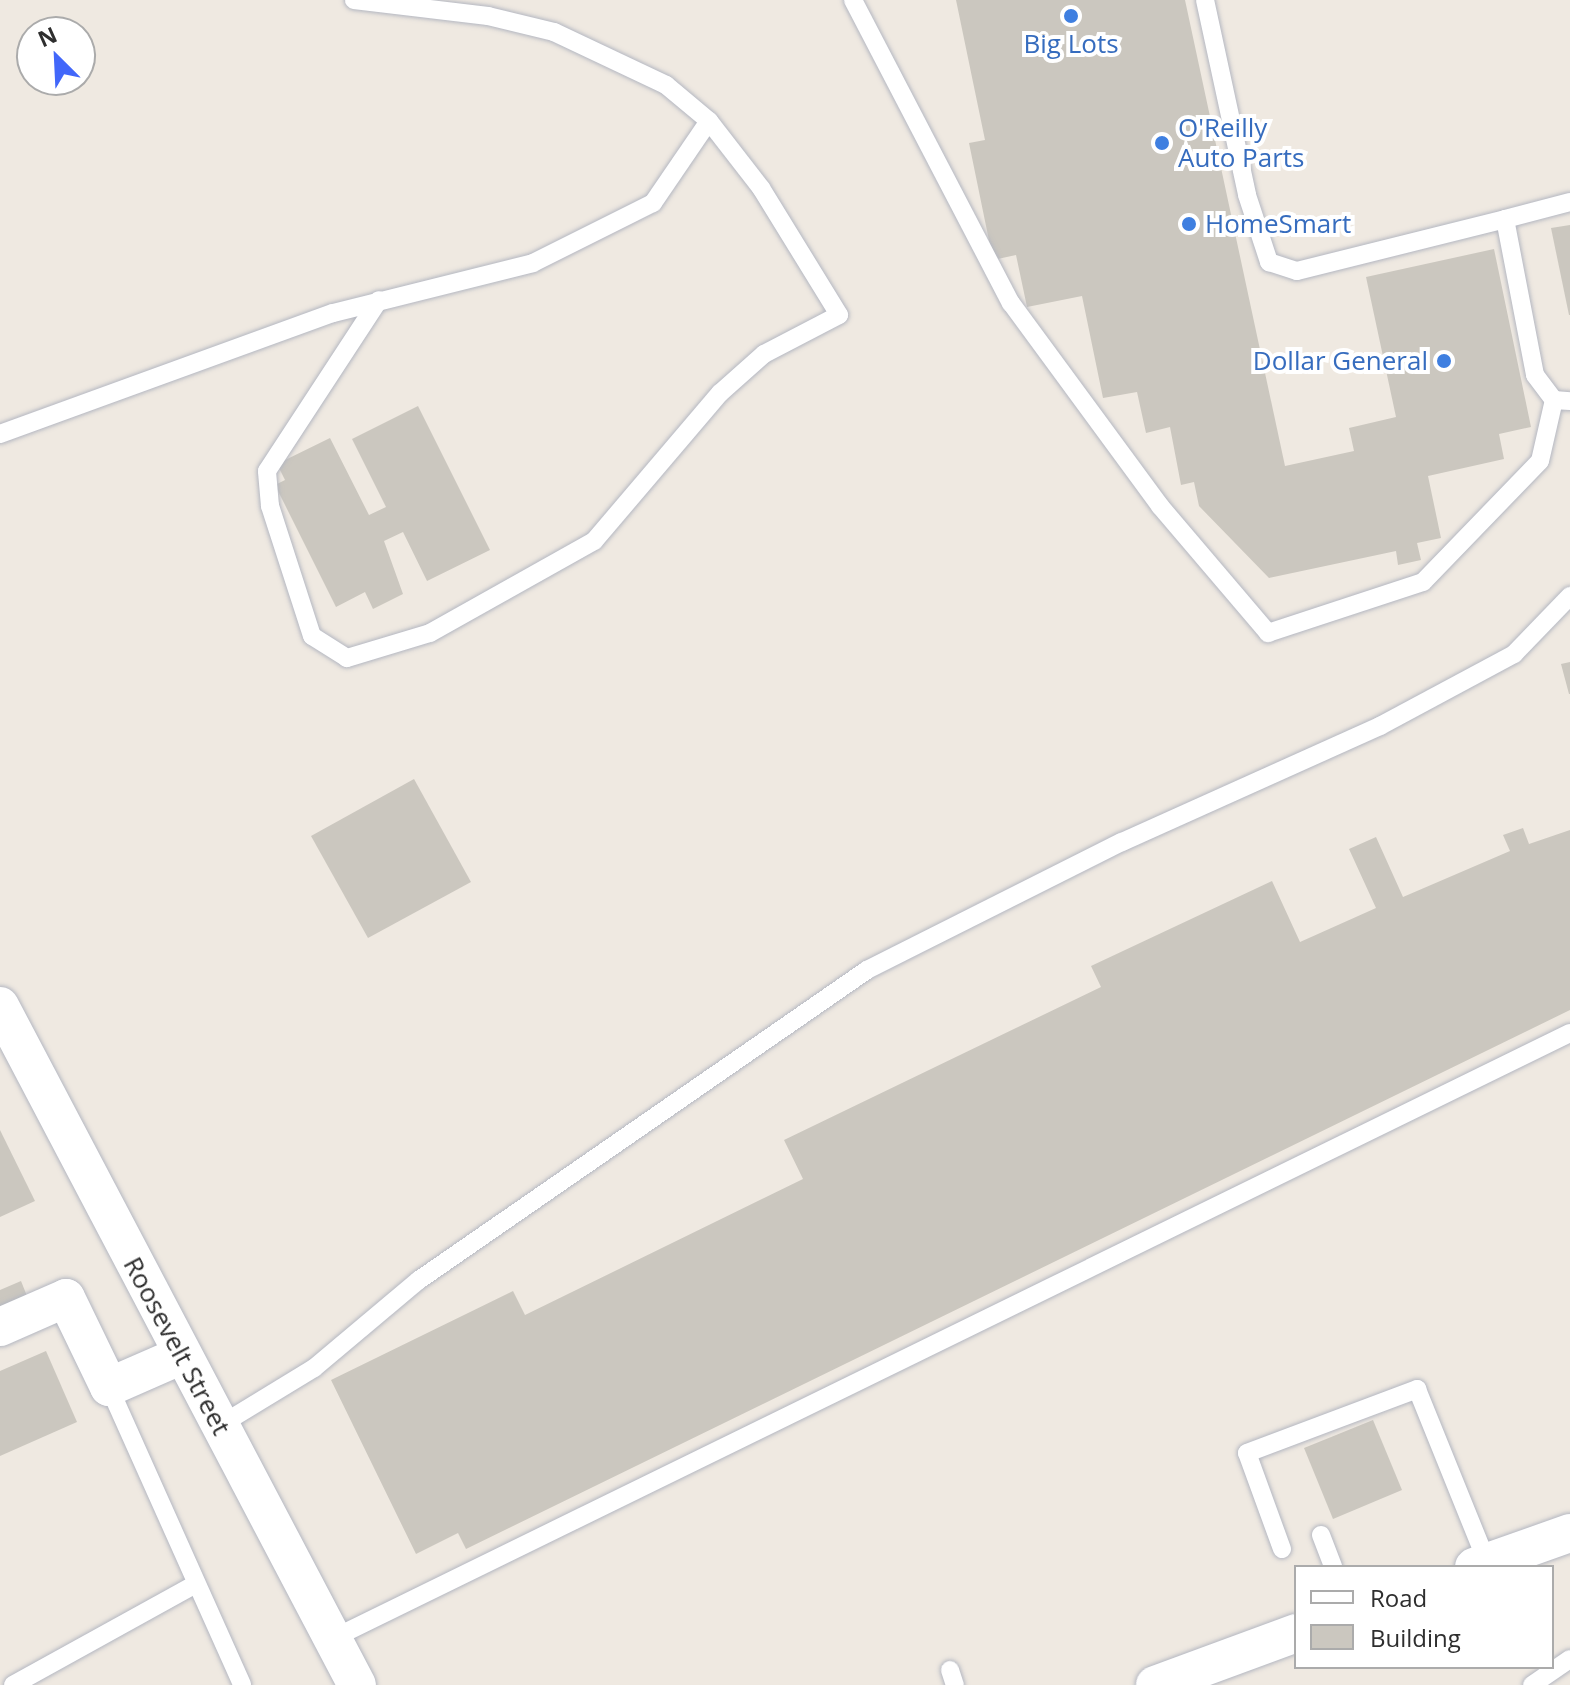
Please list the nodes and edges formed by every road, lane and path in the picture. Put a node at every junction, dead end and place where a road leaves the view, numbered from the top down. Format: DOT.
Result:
graph roads {
  1 [pos="354,0"];
  2 [pos="853,0"];
  3 [pos="1205,0"];
  4 [pos="709,121"];
  5 [pos="1570,202"];
  6 [pos="1505,219"];
  7 [pos="379,300"];
  8 [pos="1562,400"];
  9 [pos="0,434"];
  10 [pos="1570,596"];
  11 [pos="2,1016"];
  12 [pos="1570,1033"];
  13 [pos="0,1327"];
  14 [pos="180,1356"];
  15 [pos="109,1387"];
  16 [pos="219,1426"];
  17 [pos="1570,1533"];
  18 [pos="1321,1535"];
  19 [pos="1282,1549"];
  20 [pos="1332,1565"];
  21 [pos="1481,1565"];
  22 [pos="194,1585"];
  23 [pos="1294,1634"];
  24 [pos="336,1637"];
  25 [pos="1570,1659"];
  26 [pos="13,1685"];
  27 [pos="242,1685"];
  28 [pos="357,1685"];
  29 [pos="1155,1685"];
  30 [pos="1532,1685"];
  1 -- 4 [label="lane"];
  2 -- 8 [label="lane"];
  3 -- 6 [label="lane"];
  4 -- 7 [label="lane"];
  4 -- 7 [label="lane"];
  5 -- 6 [label="lane"];
  6 -- 8 [label="lane"];
  7 -- 9 [label="lane"];
  10 -- 16 [label="lane"];
  11 -- 14 [label="street, Roosevelt Street"];
  12 -- 24 [label="lane"];
  13 -- 15 [label="street"];
  14 -- 15 [label="street"];
  14 -- 16 [label="street, Roosevelt Street"];
  15 -- 22 [label="lane"];
  16 -- 24 [label="street, Roosevelt Street"];
  17 -- 21 [label="street"];
  18 -- 20 [label="lane"];
  19 -- 21 [label="lane"];
  22 -- 26 [label="lane"];
  22 -- 27 [label="lane"];
  23 -- 29 [label="street"];
  24 -- 28 [label="street, Roosevelt Street"];
  25 -- 30 [label="lane"];
}
